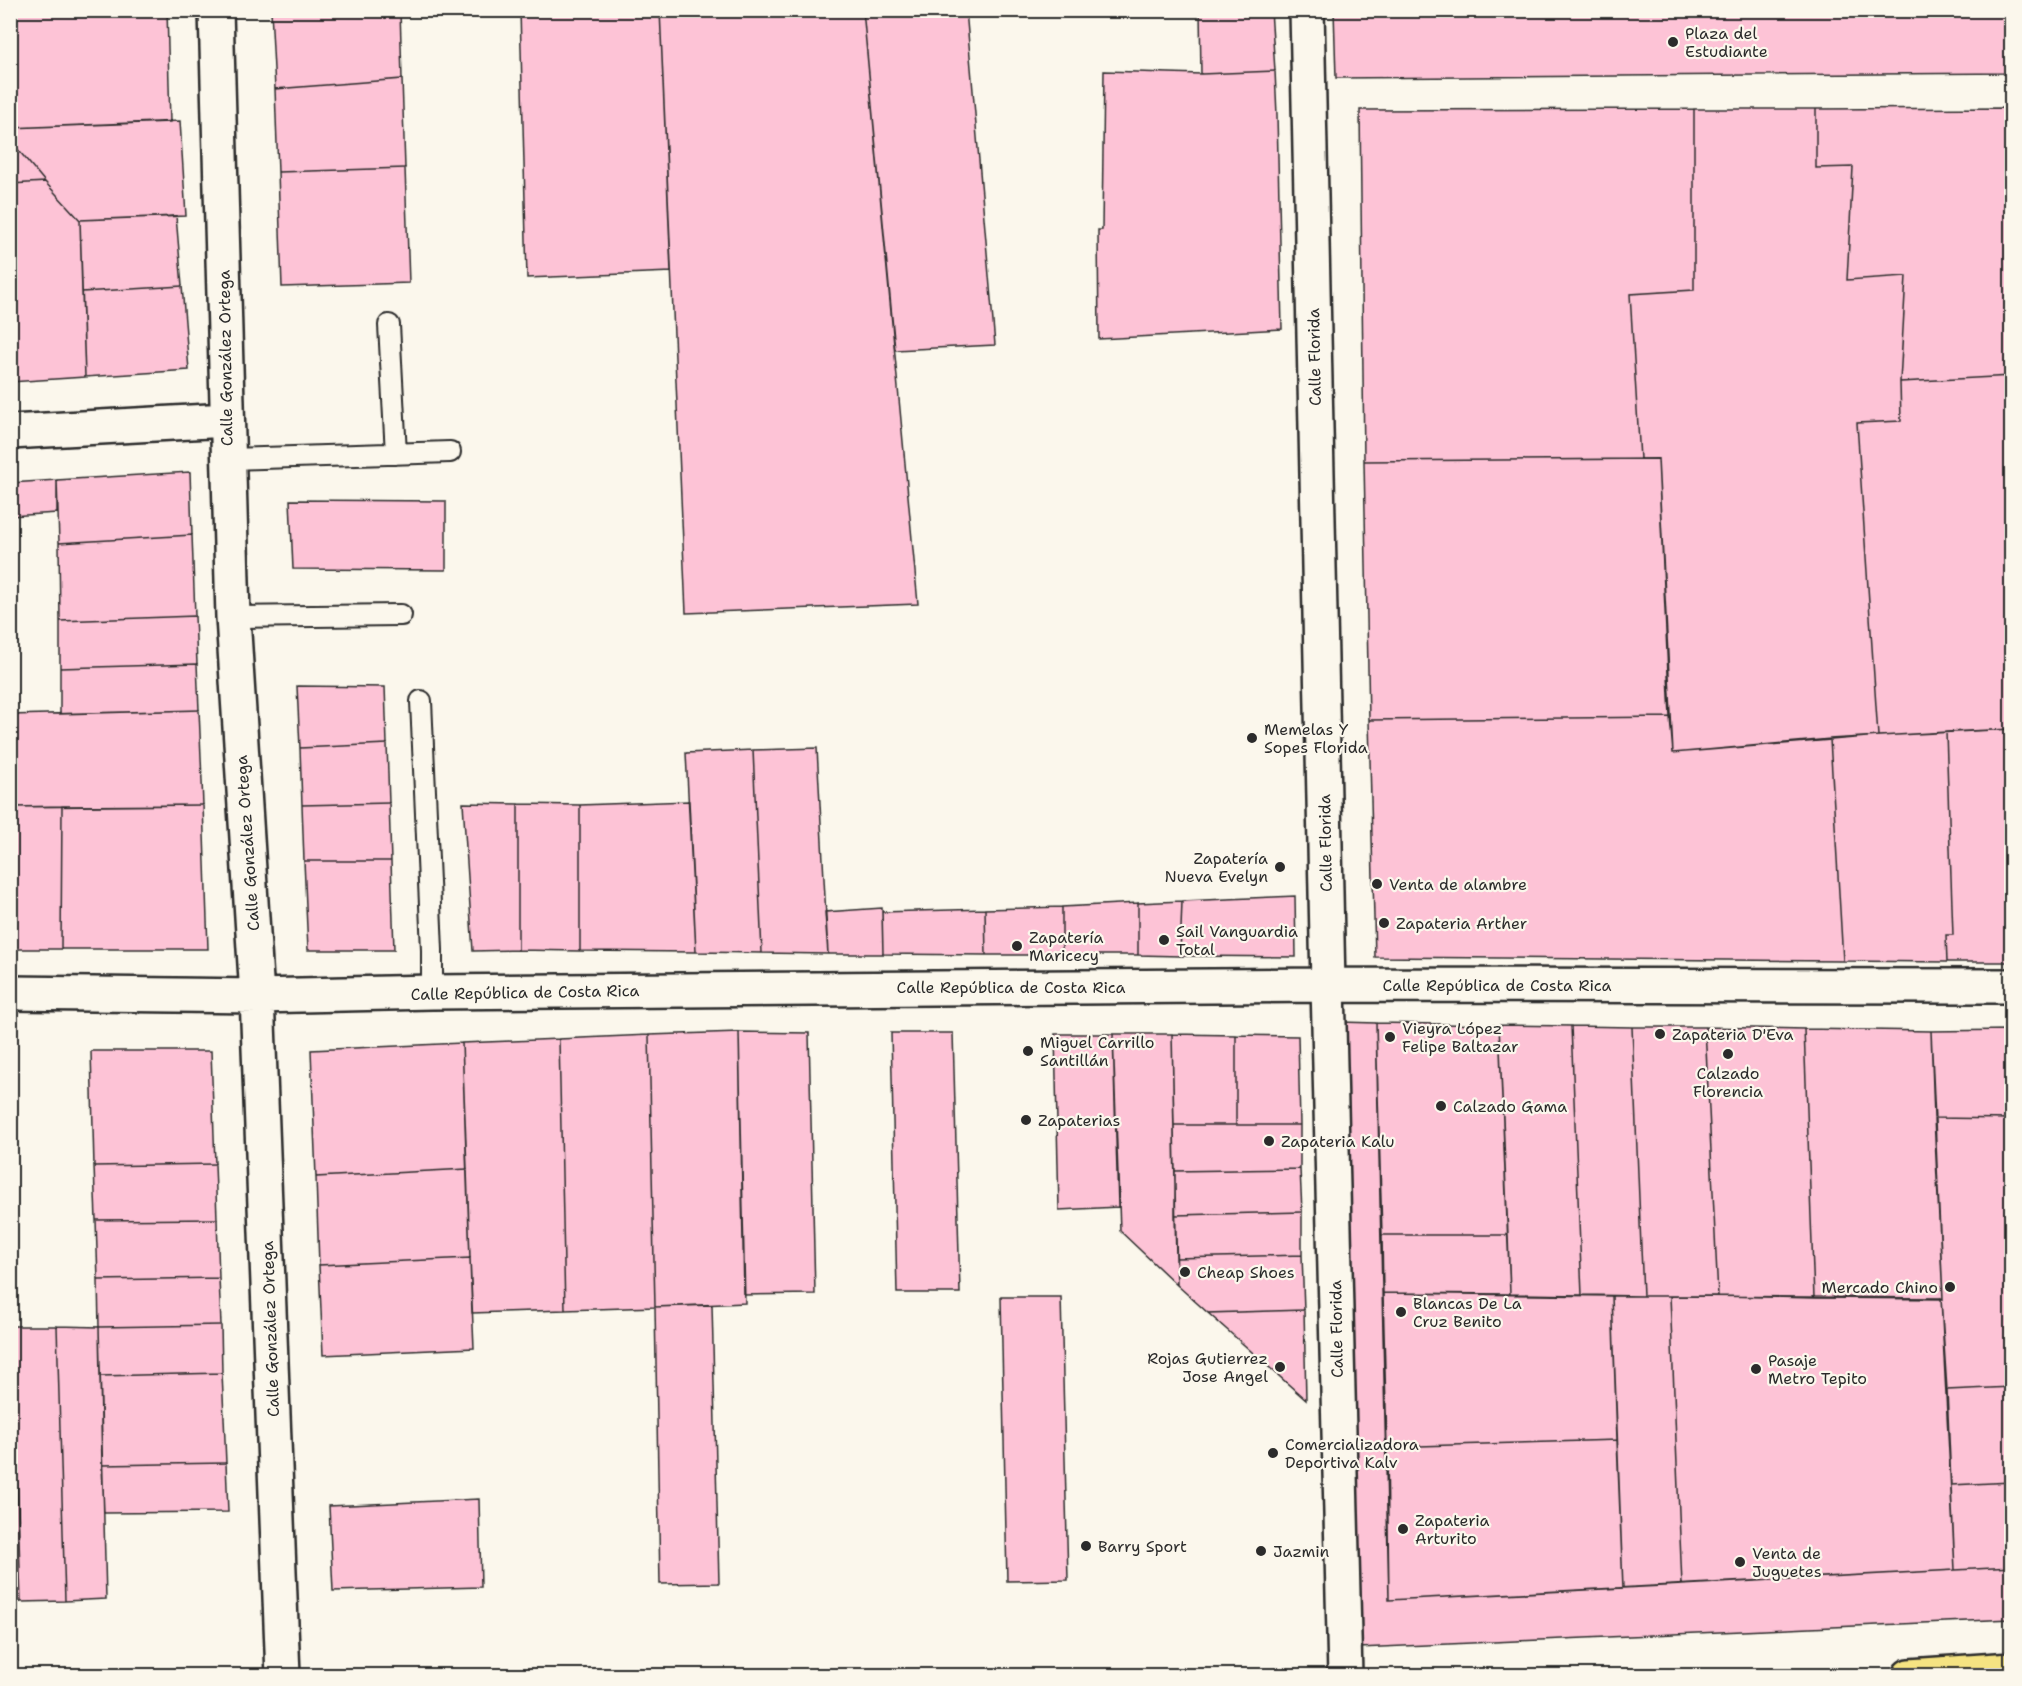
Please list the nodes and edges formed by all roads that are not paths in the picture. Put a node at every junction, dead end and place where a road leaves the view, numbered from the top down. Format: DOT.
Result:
graph roads {
  1 [pos="216,10"];
  2 [pos="1307,10"];
  3 [pos="389,325"];
  4 [pos="227,420"];
  5 [pos="10,432"];
  6 [pos="450,452"];
  7 [pos="396,454"];
  8 [pos="228,459"];
  9 [pos="401,615"];
  10 [pos="233,617"];
  11 [pos="421,701"];
  12 [pos="1328,985"];
  13 [pos="2012,986"];
  14 [pos="432,992"];
  15 [pos="10,993"];
  16 [pos="257,996"];
  17 [pos="2012,1669"];
  18 [pos="283,1676"];
  19 [pos="1345,1676"];
  20 [pos="1909,1676"];
  1 -- 4 [label="street, Calle González Ortega"];
  2 -- 12 [label="street, Calle Florida"];
  3 -- 7 [label="lane"];
  4 -- 5 [label="street"];
  4 -- 8 [label="street, Calle González Ortega"];
  6 -- 7 [label="lane"];
  7 -- 8 [label="lane"];
  8 -- 10 [label="street, Calle González Ortega"];
  9 -- 10 [label="lane"];
  10 -- 16 [label="street, Calle González Ortega"];
  11 -- 14 [label="lane"];
  12 -- 13 [label="street, Calle República de Costa Rica"];
  12 -- 14 [label="street, Calle República de Costa Rica"];
  12 -- 19 [label="street, Calle Florida"];
  14 -- 16 [label="street, Calle República de Costa Rica"];
  15 -- 16 [label="street, Calle República de Costa Rica"];
  16 -- 18 [label="street, Calle González Ortega"];
  17 -- 20 [label="main road"];
}
